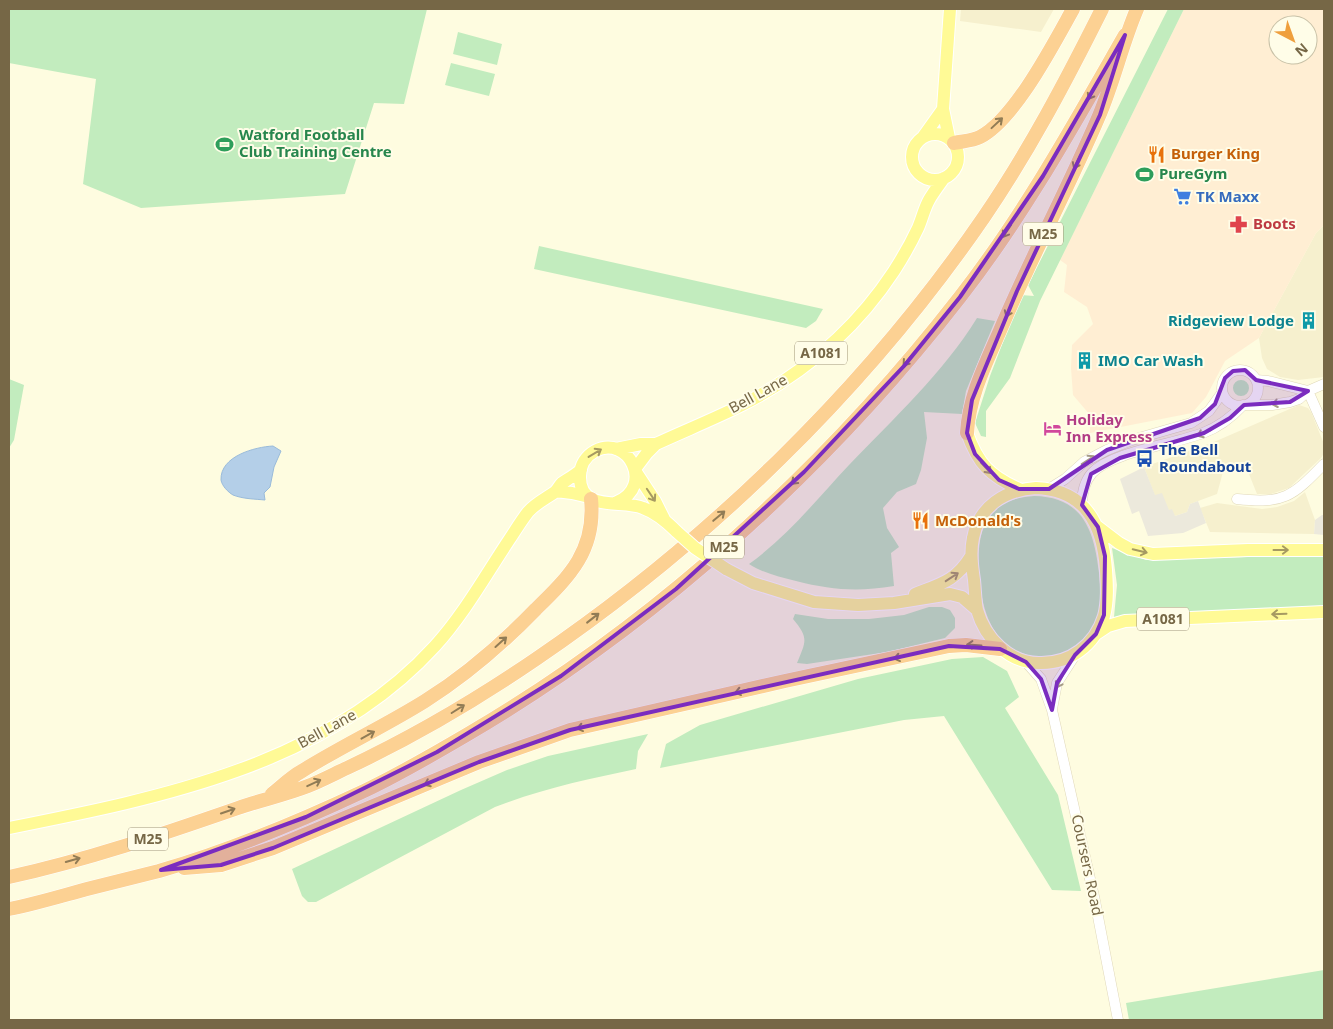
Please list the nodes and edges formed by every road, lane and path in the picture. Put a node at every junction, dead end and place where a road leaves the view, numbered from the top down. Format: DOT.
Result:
graph roads {
  1 [pos="950,9"];
  2 [pos="1073,9"];
  3 [pos="1102,9"];
  4 [pos="1137,9"];
  5 [pos="1125,35"];
  6 [pos="943,109"];
  7 [pos="923,137"];
  8 [pos="952,140"];
  9 [pos="922,176"];
  10 [pos="944,178"];
  11 [pos="929,201"];
  12 [pos="1256,380"];
  13 [pos="1324,384"];
  14 [pos="1308,391"];
  15 [pos="1222,393"];
  16 [pos="1244,405"];
  17 [pos="1324,427"];
  18 [pos="967,433"];
  19 [pos="656,444"];
  20 [pos="616,449"];
  21 [pos="1324,464"];
  22 [pos="580,470"];
  23 [pos="635,470"];
  24 [pos="1019,489"];
  25 [pos="1049,489"];
  26 [pos="556,491"];
  27 [pos="590,498"];
  28 [pos="1237,499"];
  29 [pos="617,502"];
  30 [pos="1082,505"];
  31 [pos="664,519"];
  32 [pos="1098,527"];
  33 [pos="1324,550"];
  34 [pos="971,556"];
  35 [pos="894,602"];
  36 [pos="977,610"];
  37 [pos="1324,612"];
  38 [pos="1096,634"];
  39 [pos="1000,648"];
  40 [pos="1075,655"];
  41 [pos="1026,662"];
  42 [pos="1052,710"];
  43 [pos="268,798"];
  44 [pos="9,828"];
  45 [pos="161,870"];
  46 [pos="9,878"];
  47 [pos="9,909"];
  48 [pos="1118,1020"];
  1 -- 6 [label="main road"];
  8 -- 2 [label="highway, one-way"];
  43 -- 3 [label="highway, M25, one-way"];
  4 -- 5 [label="highway, M25"];
  5 -- 18 [label="highway, M25, one-way"];
  5 -- 45 [label="highway, M25, one-way"];
  6 -- 7 [label="main road"];
  6 -- 8 [label="main road"];
  7 -- 8 [label="main road"];
  7 -- 9 [label="main road"];
  8 -- 10 [label="main road"];
  9 -- 10 [label="main road"];
  9 -- 11 [label="main road"];
  10 -- 11 [label="main road, Bell Lane / A1081"];
  11 -- 19 [label="main road, Bell Lane / A1081"];
  12 -- 14 [label="street"];
  12 -- 15 [label="street"];
  12 -- 16 [label="street"];
  13 -- 14 [label="street"];
  14 -- 16 [label="street, one-way"];
  14 -- 17 [label="street"];
  15 -- 16 [label="street"];
  25 -- 15 [label="street, one-way"];
  16 -- 30 [label="street, one-way"];
  18 -- 24 [label="main road, one-way"];
  19 -- 20 [label="main road, Bell Lane / A1081"];
  19 -- 23 [label="main road, Bell Lane / A1081"];
  22 -- 20 [label="main road, one-way"];
  20 -- 23 [label="main road"];
  21 -- 28 [label="street"];
  22 -- 26 [label="main road, Bell Lane"];
  22 -- 27 [label="main road"];
  23 -- 29 [label="main road"];
  23 -- 31 [label="main road, one-way"];
  24 -- 25 [label="main road"];
  24 -- 34 [label="main road"];
  25 -- 30 [label="main road"];
  26 -- 27 [label="main road"];
  26 -- 44 [label="main road, Bell Lane"];
  27 -- 29 [label="main road"];
  43 -- 27 [label="highway, M25, one-way"];
  29 -- 31 [label="main road"];
  30 -- 32 [label="main road"];
  31 -- 35 [label="main road, bridge"];
  32 -- 33 [label="main road, one-way"];
  32 -- 38 [label="main road"];
  35 -- 34 [label="main road, one-way"];
  34 -- 36 [label="main road"];
  35 -- 36 [label="main road"];
  36 -- 39 [label="main road"];
  37 -- 38 [label="main road, A1081, one-way"];
  38 -- 40 [label="main road"];
  39 -- 41 [label="main road"];
  39 -- 45 [label="highway, M25, one-way"];
  40 -- 41 [label="main road"];
  40 -- 42 [label="street, Coursers Road, one-way"];
  41 -- 42 [label="street, Coursers Road"];
  42 -- 48 [label="street, Coursers Road"];
  46 -- 43 [label="highway, M25, one-way"];
  45 -- 47 [label="highway, M25"];
}
